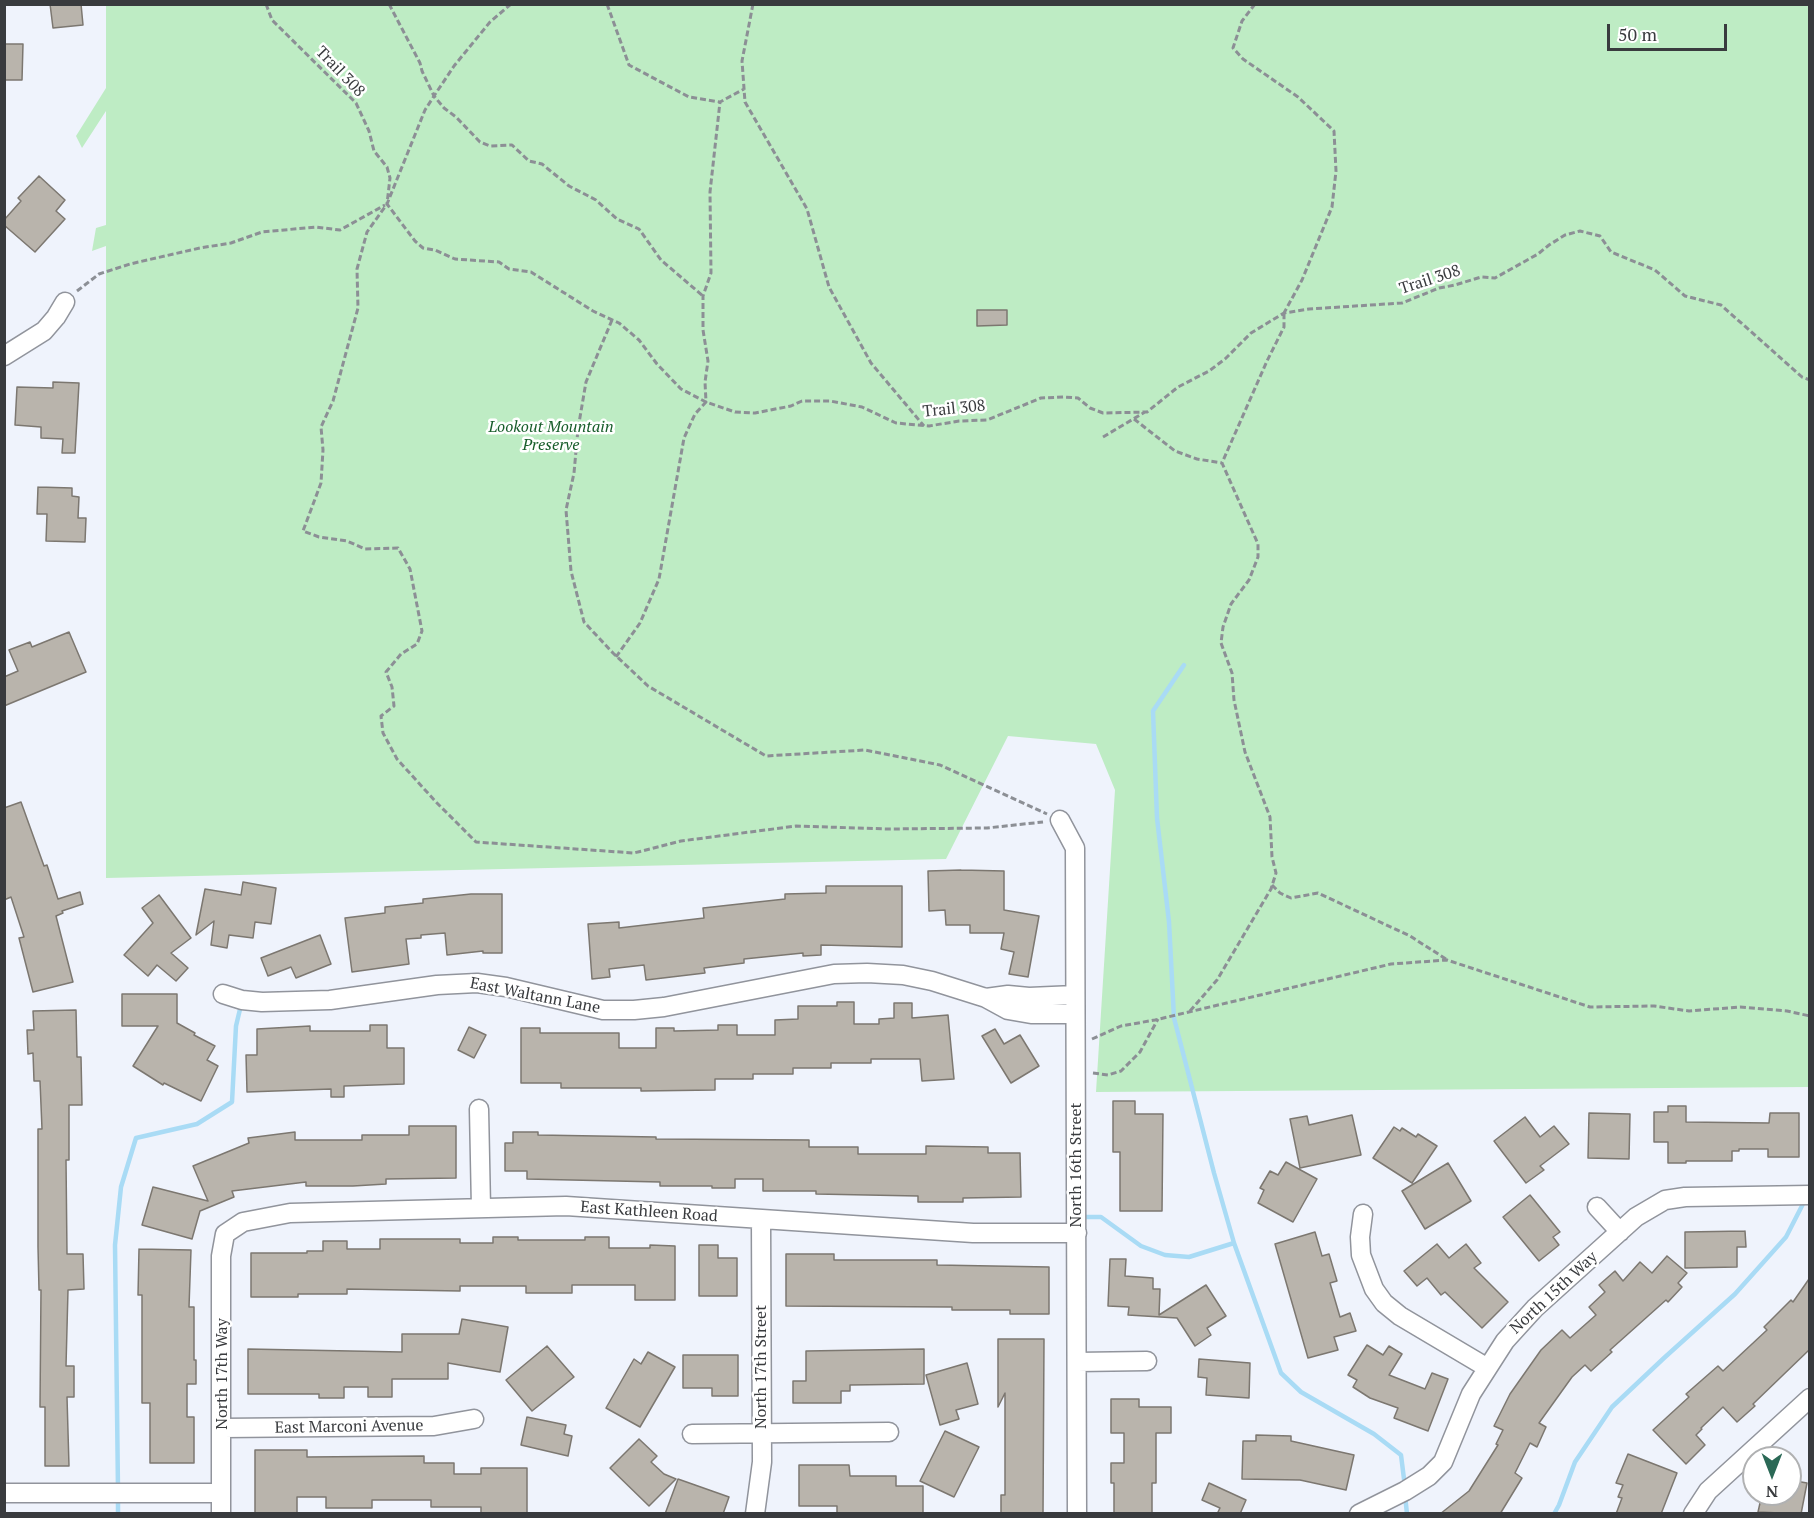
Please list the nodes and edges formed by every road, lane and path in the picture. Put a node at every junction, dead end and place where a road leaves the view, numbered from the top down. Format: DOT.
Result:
graph roads {
  1 [pos="266,4"];
  2 [pos="388,4"];
  3 [pos="511,4"];
  4 [pos="607,4"];
  5 [pos="753,4"];
  6 [pos="1255,4"];
  7 [pos="744,89"];
  8 [pos="434,96"];
  9 [pos="720,102"];
  10 [pos="387,204"];
  11 [pos="703,296"];
  12 [pos="65,302"];
  13 [pos="1284,313"];
  14 [pos="612,320"];
  15 [pos="4,356"];
  16 [pos="1809,380"];
  17 [pos="706,402"];
  18 [pos="1147,412"];
  19 [pos="1134,419"];
  20 [pos="924,426"];
  21 [pos="1103,437"];
  22 [pos="1222,463"];
  23 [pos="616,657"];
  24 [pos="1060,820"];
  25 [pos="1272,885"];
  26 [pos="1447,960"];
  27 [pos="223,994"];
  28 [pos="1075,1005"];
  29 [pos="1190,1011"];
  30 [pos="1809,1016"];
  31 [pos="1158,1019"];
  32 [pos="1076,1039"];
  33 [pos="1076,1071"];
  34 [pos="479,1109"];
  35 [pos="1809,1195"];
  36 [pos="1597,1207"];
  37 [pos="481,1208"];
  38 [pos="1363,1214"];
  39 [pos="761,1220"];
  40 [pos="1620,1232"];
  41 [pos="1077,1233"];
  42 [pos="225,1234"];
  43 [pos="1147,1361"];
  44 [pos="1077,1362"];
  45 [pos="1486,1367"];
  46 [pos="1809,1398"];
  47 [pos="474,1419"];
  48 [pos="223,1428"];
  49 [pos="889,1432"];
  50 [pos="761,1433"];
  51 [pos="692,1434"];
  52 [pos="4,1493"];
  53 [pos="221,1493"];
  54 [pos="221,1514"];
  55 [pos="755,1514"];
  56 [pos="1077,1514"];
  57 [pos="1359,1514"];
  58 [pos="1693,1514"];
  1 -- 10 [label="path, Trail 308"];
  2 -- 8 [label="path"];
  3 -- 8 [label="path"];
  4 -- 9 [label="path"];
  5 -- 7 [label="path"];
  6 -- 13 [label="path"];
  7 -- 9 [label="path"];
  7 -- 20 [label="path"];
  8 -- 10 [label="path"];
  8 -- 11 [label="path"];
  9 -- 11 [label="path"];
  10 -- 12 [label="path"];
  10 -- 14 [label="path, Trail 308"];
  10 -- 24 [label="path"];
  11 -- 17 [label="path"];
  12 -- 15 [label="street"];
  13 -- 16 [label="path, Trail 308"];
  13 -- 18 [label="path, Trail 308"];
  13 -- 22 [label="path"];
  14 -- 17 [label="path, Trail 308"];
  14 -- 23 [label="path"];
  17 -- 20 [label="path, Trail 308"];
  17 -- 23 [label="path"];
  18 -- 19 [label="path"];
  18 -- 20 [label="path, Trail 308"];
  19 -- 21 [label="path"];
  19 -- 22 [label="path"];
  22 -- 25 [label="path"];
  23 -- 24 [label="path"];
  24 -- 28 [label="street, North 16th Street"];
  25 -- 26 [label="path"];
  25 -- 29 [label="path"];
  26 -- 29 [label="path"];
  26 -- 30 [label="path"];
  27 -- 28 [label="street, East Waltann Lane"];
  28 -- 32 [label="street, North 16th Street"];
  29 -- 31 [label="path"];
  31 -- 32 [label="path"];
  31 -- 33 [label="path"];
  32 -- 33 [label="street, North 16th Street"];
  33 -- 41 [label="street, North 16th Street"];
  34 -- 37 [label="street"];
  35 -- 40 [label="street, North 15th Way"];
  36 -- 40 [label="street"];
  37 -- 39 [label="street, East Kathleen Road"];
  37 -- 42 [label="street, East Kathleen Road"];
  38 -- 45 [label="street"];
  39 -- 41 [label="street, East Kathleen Road"];
  39 -- 50 [label="street, North 17th Street"];
  40 -- 45 [label="street, North 15th Way"];
  41 -- 44 [label="street, North 16th Street"];
  42 -- 48 [label="street, North 17th Way"];
  43 -- 44 [label="street"];
  44 -- 56 [label="street, North 16th Street"];
  45 -- 57 [label="street, North 15th Way"];
  46 -- 58 [label="street"];
  47 -- 48 [label="street, East Marconi Avenue"];
  48 -- 53 [label="street, North 17th Way"];
  49 -- 50 [label="street"];
  50 -- 51 [label="street"];
  50 -- 55 [label="street, North 17th Street"];
  52 -- 53 [label="street"];
  53 -- 54 [label="street, North 17th Way"];
}
